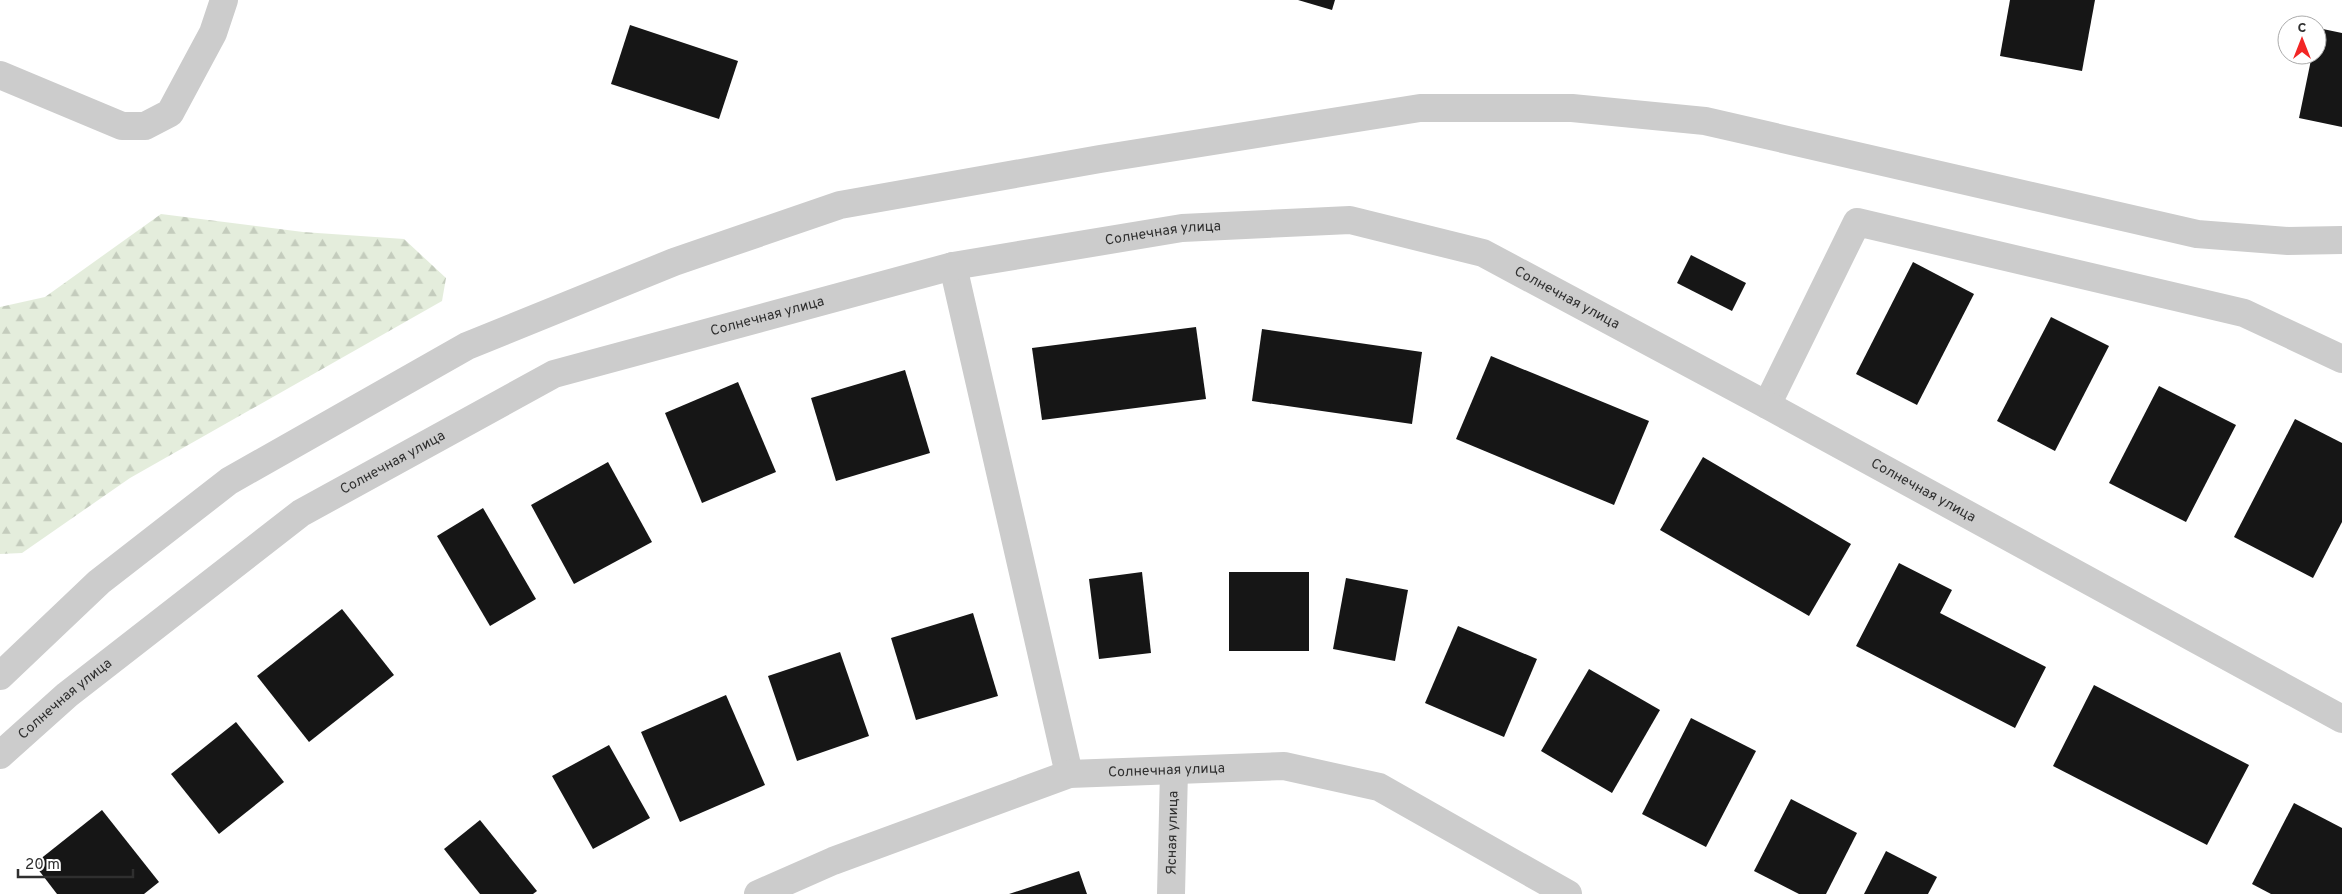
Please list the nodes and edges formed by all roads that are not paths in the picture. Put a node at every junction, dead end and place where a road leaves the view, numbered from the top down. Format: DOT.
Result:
graph roads {
  1 [pos="224,0"];
  2 [pos="0,75"];
  3 [pos="2342,240"];
  4 [pos="953,266"];
  5 [pos="2342,359"];
  6 [pos="1767,405"];
  7 [pos="0,676"];
  8 [pos="2342,718"];
  9 [pos="0,755"];
  10 [pos="1174,771"];
  11 [pos="1069,774"];
  12 [pos="758,894"];
  13 [pos="1171,894"];
  14 [pos="1568,894"];
  1 -- 2 [label="street"];
  3 -- 7 [label="street"];
  4 -- 6 [label="street, Солнечная улица"];
  4 -- 9 [label="street, Солнечная улица"];
  4 -- 11 [label="street"];
  5 -- 6 [label="street"];
  6 -- 8 [label="street, Солнечная улица"];
  10 -- 11 [label="street, Солнечная улица"];
  10 -- 13 [label="street, Ясная улица"];
  10 -- 14 [label="street, Солнечная улица"];
  11 -- 12 [label="street, Солнечная улица"];
}
